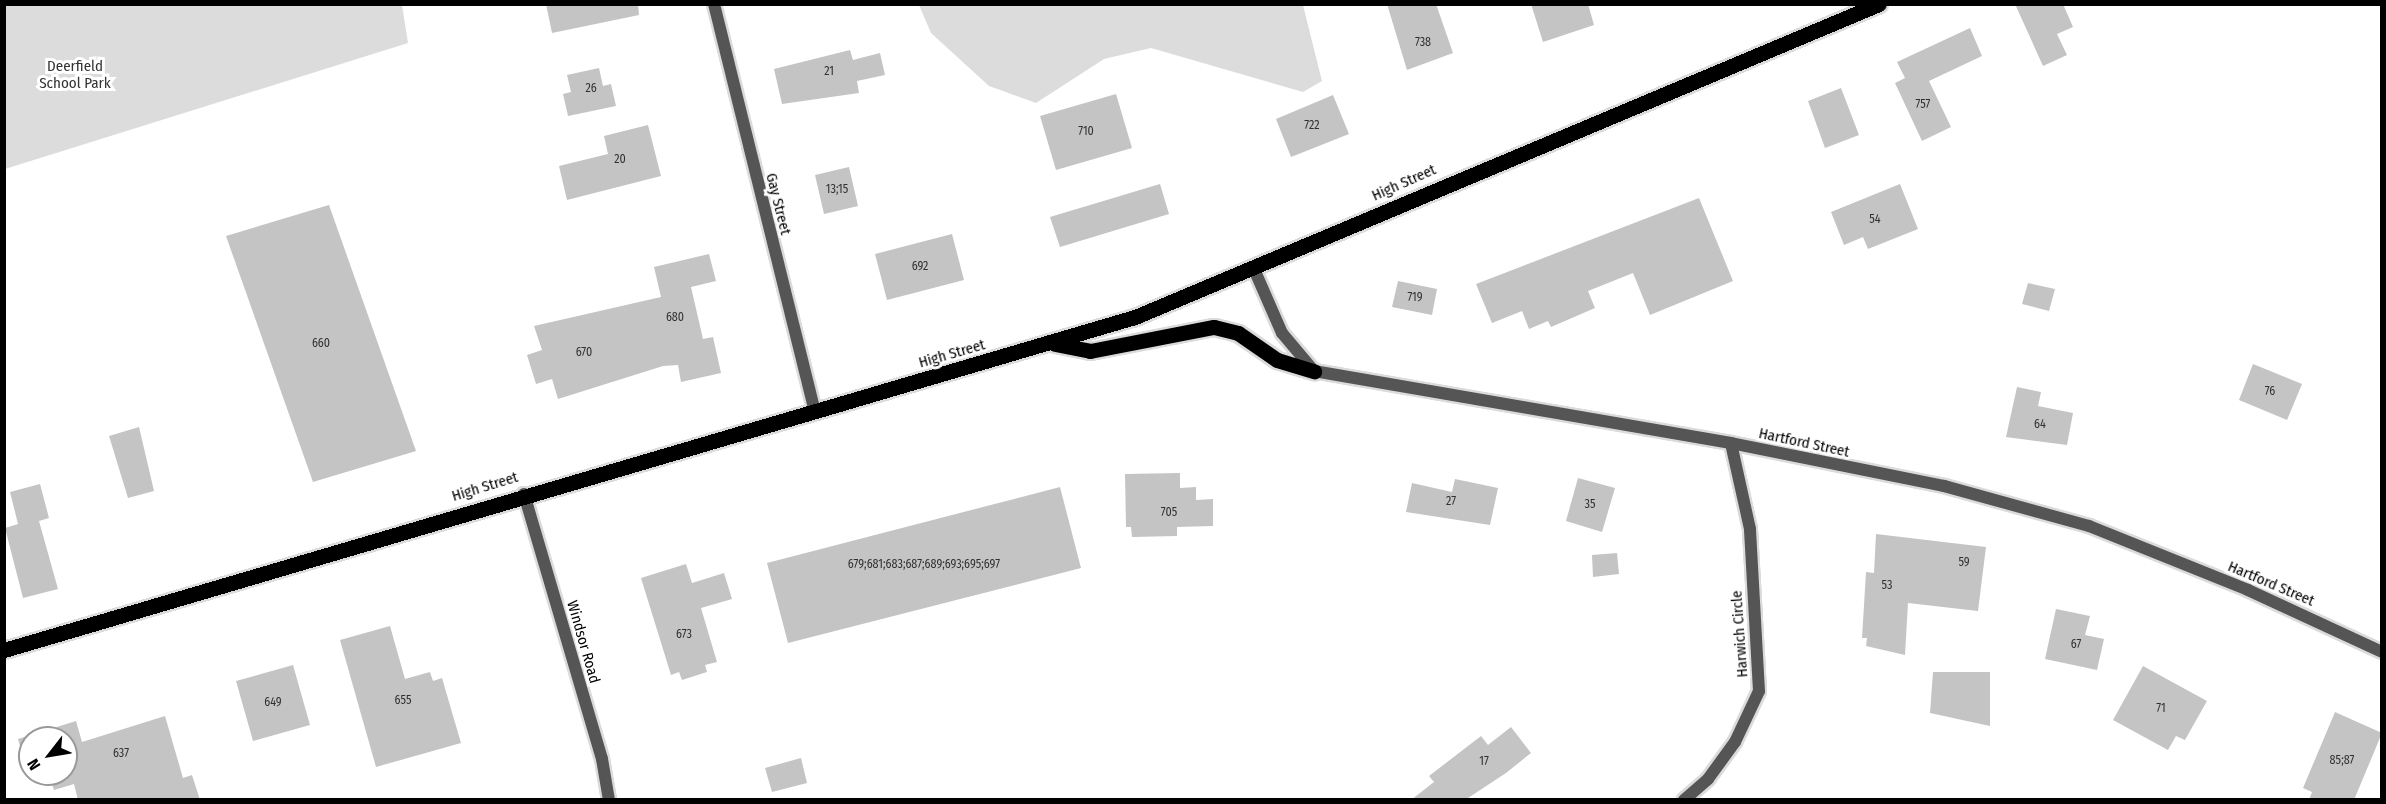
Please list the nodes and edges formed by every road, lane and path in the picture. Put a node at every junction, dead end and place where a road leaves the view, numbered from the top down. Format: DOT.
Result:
graph roads {
  1 [pos="714,4"];
  2 [pos="1879,4"];
  3 [pos="1254,269"];
  4 [pos="1052,343"];
  5 [pos="1314,371"];
  6 [pos="815,411"];
  7 [pos="1731,443"];
  8 [pos="524,494"];
  9 [pos="4,650"];
  10 [pos="2382,652"];
  11 [pos="609,800"];
  12 [pos="1684,800"];
  1 -- 6 [label="street, Gay Street"];
  2 -- 3 [label="main road, High Street"];
  3 -- 4 [label="main road, High Street"];
  3 -- 5 [label="street"];
  4 -- 5 [label="main road"];
  4 -- 6 [label="main road, High Street"];
  5 -- 7 [label="street, Hartford Street"];
  6 -- 8 [label="main road, High Street"];
  7 -- 10 [label="street, Hartford Street"];
  7 -- 12 [label="street, Harwich Circle"];
  8 -- 9 [label="main road, High Street"];
  8 -- 11 [label="street, Windsor Road"];
}
